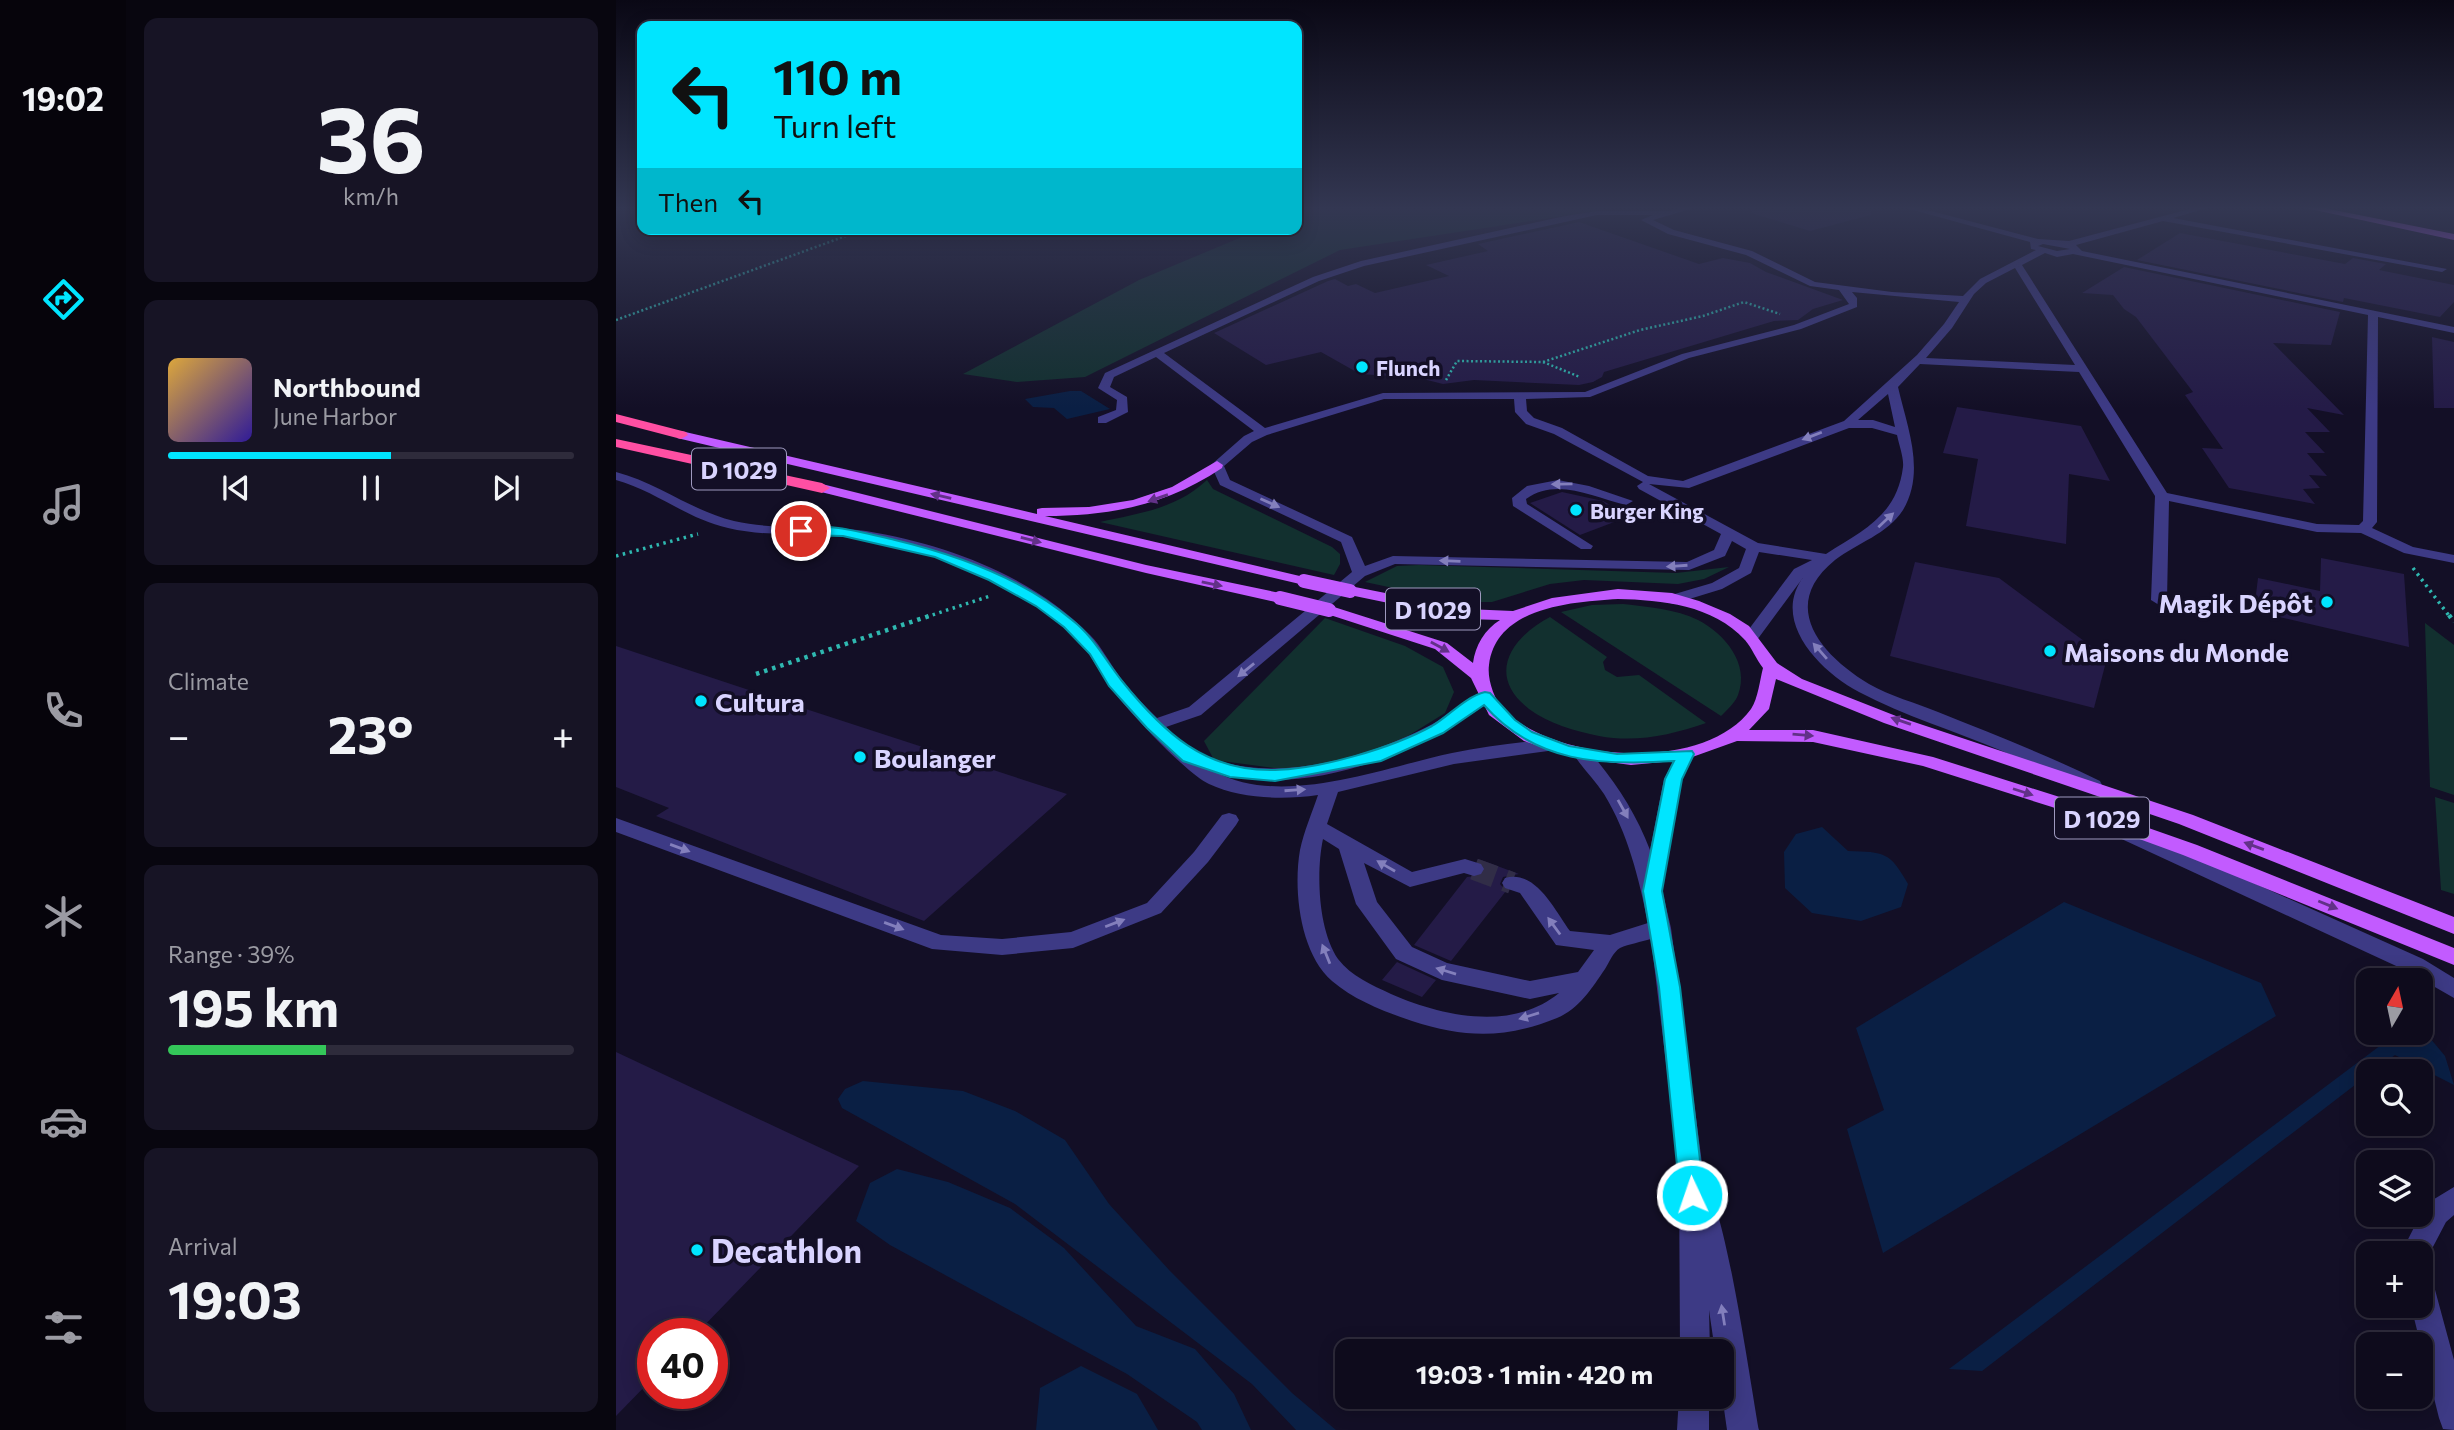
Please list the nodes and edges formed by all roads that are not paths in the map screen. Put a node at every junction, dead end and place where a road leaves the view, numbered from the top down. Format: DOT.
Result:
graph roads {
  1 [pos="1332,274"];
  2 [pos="1792,274"];
  3 [pos="1998,274"];
  4 [pos="2023,274"];
  5 [pos="2192,274"];
  6 [pos="1842,288"];
  7 [pos="1964,299"];
  8 [pos="2373,313"];
  9 [pos="2454,330"];
  10 [pos="1156,352"];
  11 [pos="1915,361"];
  12 [pos="2082,369"];
  13 [pos="1892,386"];
  14 [pos="1520,397"];
  15 [pos="1504,407"];
  16 [pos="616,418"];
  17 [pos="1102,420"];
  18 [pos="616,424"];
  19 [pos="1848,424"];
  20 [pos="1263,432"];
  21 [pos="1903,433"];
  22 [pos="681,435"];
  23 [pos="616,443"];
  24 [pos="1217,465"];
  25 [pos="616,476"];
  26 [pos="1684,485"];
  27 [pos="822,488"];
  28 [pos="2162,496"];
  29 [pos="1626,501"];
  30 [pos="1682,506"];
  31 [pos="1007,511"];
  32 [pos="2363,529"];
  33 [pos="1728,533"];
  34 [pos="1586,546"];
  35 [pos="1754,547"];
  36 [pos="1829,558"];
  37 [pos="2454,559"];
  38 [pos="1360,573"];
  39 [pos="1673,598"];
  40 [pos="2159,600"];
  41 [pos="1517,616"];
  42 [pos="1751,637"];
  43 [pos="1771,667"];
  44 [pos="1478,675"];
  45 [pos="1485,697"];
  46 [pos="1153,725"];
  47 [pos="1735,735"];
  48 [pos="1548,745"];
  49 [pos="1686,754"];
  50 [pos="1583,755"];
  51 [pos="1189,757"];
  52 [pos="1330,788"];
  53 [pos="2099,788"];
  54 [pos="2059,803"];
  55 [pos="1229,820"];
  56 [pos="616,825"];
  57 [pos="1319,828"];
  58 [pos="1348,844"];
  59 [pos="1474,869"];
  60 [pos="1511,883"];
  61 [pos="1652,891"];
  62 [pos="2454,926"];
  63 [pos="1660,928"];
  64 [pos="1610,943"];
  65 [pos="2454,957"];
  66 [pos="1584,980"];
  67 [pos="2454,989"];
  68 [pos="1692,1170"];
  69 [pos="2454,1199"];
  70 [pos="2421,1241"];
  71 [pos="2428,1318"];
  72 [pos="1695,1339"];
  73 [pos="1694,1409"];
  74 [pos="2454,1418"];
  75 [pos="1693,1430"];
  76 [pos="1743,1430"];
  1 -- 10 [label="street"];
  2 -- 6 [label="street"];
  3 -- 7 [label="street"];
  4 -- 12 [label="street"];
  5 -- 8 [label="street"];
  6 -- 7 [label="street"];
  6 -- 14 [label="street"];
  7 -- 11 [label="street"];
  8 -- 9 [label="street"];
  8 -- 32 [label="street"];
  10 -- 17 [label="street"];
  10 -- 20 [label="street"];
  11 -- 12 [label="street"];
  11 -- 13 [label="street"];
  12 -- 28 [label="street"];
  13 -- 19 [label="street"];
  13 -- 21 [label="street"];
  14 -- 15 [label="street"];
  14 -- 26 [label="street"];
  15 -- 20 [label="street"];
  15 -- 30 [label="street"];
  16 -- 22 [label="highway"];
  18 -- 22 [label="highway, D 1029"];
  19 -- 21 [label="street"];
  19 -- 26 [label="street, one-way"];
  20 -- 24 [label="street"];
  36 -- 21 [label="street, one-way"];
  31 -- 22 [label="main road, one-way"];
  23 -- 27 [label="highway, D 1029"];
  24 -- 31 [label="main road, one-way"];
  24 -- 38 [label="street, one-way"];
  25 -- 46 [label="street"];
  26 -- 30 [label="street"];
  27 -- 44 [label="main road, D 1029, one-way, bridge"];
  28 -- 32 [label="street"];
  28 -- 40 [label="street"];
  29 -- 34 [label="street, one-way"];
  30 -- 33 [label="street"];
  31 -- 41 [label="main road, D 1029, bridge"];
  32 -- 37 [label="street"];
  33 -- 35 [label="street"];
  33 -- 38 [label="street, one-way"];
  35 -- 36 [label="street"];
  35 -- 39 [label="street"];
  36 -- 42 [label="street"];
  53 -- 36 [label="street, one-way"];
  38 -- 46 [label="street, one-way"];
  39 -- 41 [label="main road"];
  39 -- 42 [label="main road"];
  41 -- 44 [label="main road"];
  42 -- 43 [label="main road"];
  43 -- 47 [label="main road"];
  53 -- 43 [label="main road, D 1029, one-way"];
  44 -- 45 [label="main road"];
  45 -- 48 [label="main road"];
  45 -- 51 [label="street"];
  46 -- 51 [label="street"];
  47 -- 49 [label="main road"];
  47 -- 54 [label="main road, D 1029, one-way"];
  48 -- 50 [label="main road"];
  48 -- 52 [label="street"];
  49 -- 50 [label="main road"];
  49 -- 61 [label="street"];
  50 -- 61 [label="street, one-way"];
  51 -- 52 [label="street, one-way"];
  52 -- 57 [label="street"];
  62 -- 53 [label="main road, D 1029, one-way"];
  54 -- 65 [label="main road, D 1029, one-way"];
  54 -- 67 [label="street"];
  56 -- 55 [label="street, one-way"];
  57 -- 58 [label="street"];
  66 -- 57 [label="street, one-way"];
  59 -- 58 [label="street, one-way"];
  66 -- 58 [label="street, one-way"];
  64 -- 60 [label="street, one-way"];
  61 -- 63 [label="street"];
  63 -- 64 [label="street"];
  63 -- 68 [label="street"];
  64 -- 66 [label="street"];
  68 -- 72 [label="street"];
  76 -- 68 [label="street, one-way"];
  69 -- 70 [label="street"];
  71 -- 74 [label="street"];
  73 -- 75 [label="street"];
}
